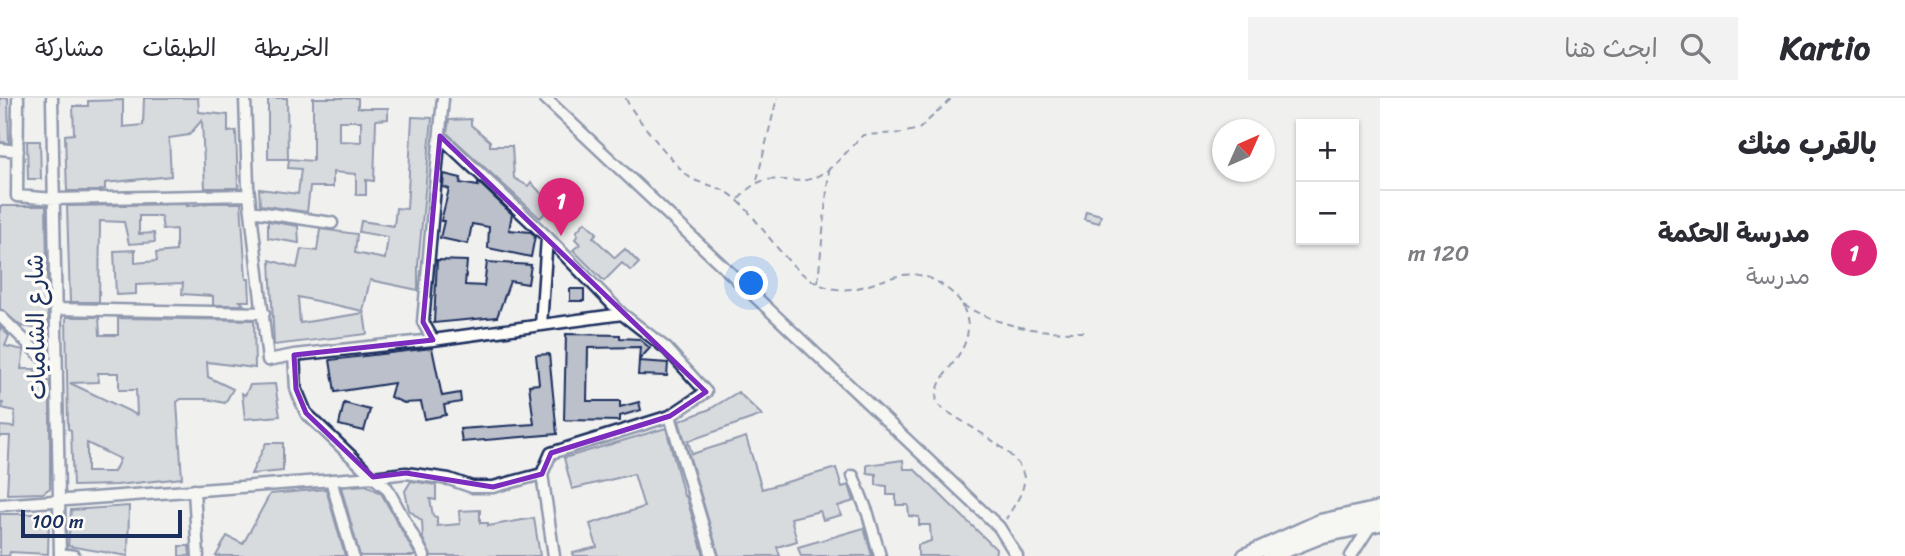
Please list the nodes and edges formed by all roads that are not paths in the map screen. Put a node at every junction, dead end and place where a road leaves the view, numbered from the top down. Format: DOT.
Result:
graph roads {
  1 [pos="18,98"];
  2 [pos="52,98"];
  3 [pos="246,98"];
  4 [pos="443,98"];
  5 [pos="545,98"];
  6 [pos="440,136"];
  7 [pos="0,149"];
  8 [pos="18,151"];
  9 [pos="249,195"];
  10 [pos="54,199"];
  11 [pos="251,211"];
  12 [pos="332,223"];
  13 [pos="547,237"];
  14 [pos="56,309"];
  15 [pos="264,313"];
  16 [pos="622,314"];
  17 [pos="0,316"];
  18 [pos="541,325"];
  19 [pos="433,340"];
  20 [pos="294,355"];
  21 [pos="57,373"];
  22 [pos="670,416"];
  23 [pos="542,474"];
  24 [pos="853,476"];
  25 [pos="373,477"];
  26 [pos="331,480"];
  27 [pos="194,490"];
  28 [pos="61,500"];
  29 [pos="0,505"];
  30 [pos="1380,509"];
  31 [pos="1376,524"];
  32 [pos="60,555"];
  33 [pos="74,556"];
  34 [pos="198,556"];
  35 [pos="353,556"];
  36 [pos="424,556"];
  37 [pos="554,556"];
  38 [pos="712,556"];
  39 [pos="880,556"];
  40 [pos="1017,556"];
  41 [pos="1245,556"];
  42 [pos="1269,556"];
  43 [pos="1351,556"];
  1 -- 8 [label="street"];
  2 -- 10 [label="street, شارع الشاميات"];
  3 -- 9 [label="street"];
  4 -- 6 [label="street"];
  5 -- 40 [label="street"];
  6 -- 13 [label="street"];
  6 -- 19 [label="street"];
  7 -- 8 [label="street"];
  8 -- 10 [label="street"];
  9 -- 10 [label="street"];
  9 -- 11 [label="street"];
  10 -- 14 [label="street, شارع الشاميات"];
  11 -- 12 [label="street"];
  11 -- 15 [label="street"];
  13 -- 16 [label="street"];
  13 -- 18 [label="street"];
  14 -- 15 [label="street"];
  14 -- 21 [label="street, شارع الشاميات"];
  15 -- 20 [label="street"];
  16 -- 18 [label="street"];
  16 -- 22 [label="street"];
  17 -- 21 [label="street"];
  18 -- 19 [label="street"];
  19 -- 20 [label="street"];
  20 -- 25 [label="street"];
  21 -- 28 [label="street, شارع الشاميات"];
  22 -- 23 [label="street"];
  22 -- 38 [label="street"];
  23 -- 25 [label="street"];
  23 -- 37 [label="street"];
  24 -- 39 [label="street"];
  25 -- 26 [label="street"];
  25 -- 36 [label="street"];
  26 -- 27 [label="street"];
  26 -- 35 [label="street"];
  27 -- 28 [label="street"];
  27 -- 34 [label="street"];
  28 -- 29 [label="street"];
  28 -- 32 [label="street, شارع الشاميات"];
  30 -- 41 [label="main road"];
  31 -- 42 [label="main road"];
  31 -- 43 [label="street"];
  32 -- 33 [label="street"];
}
